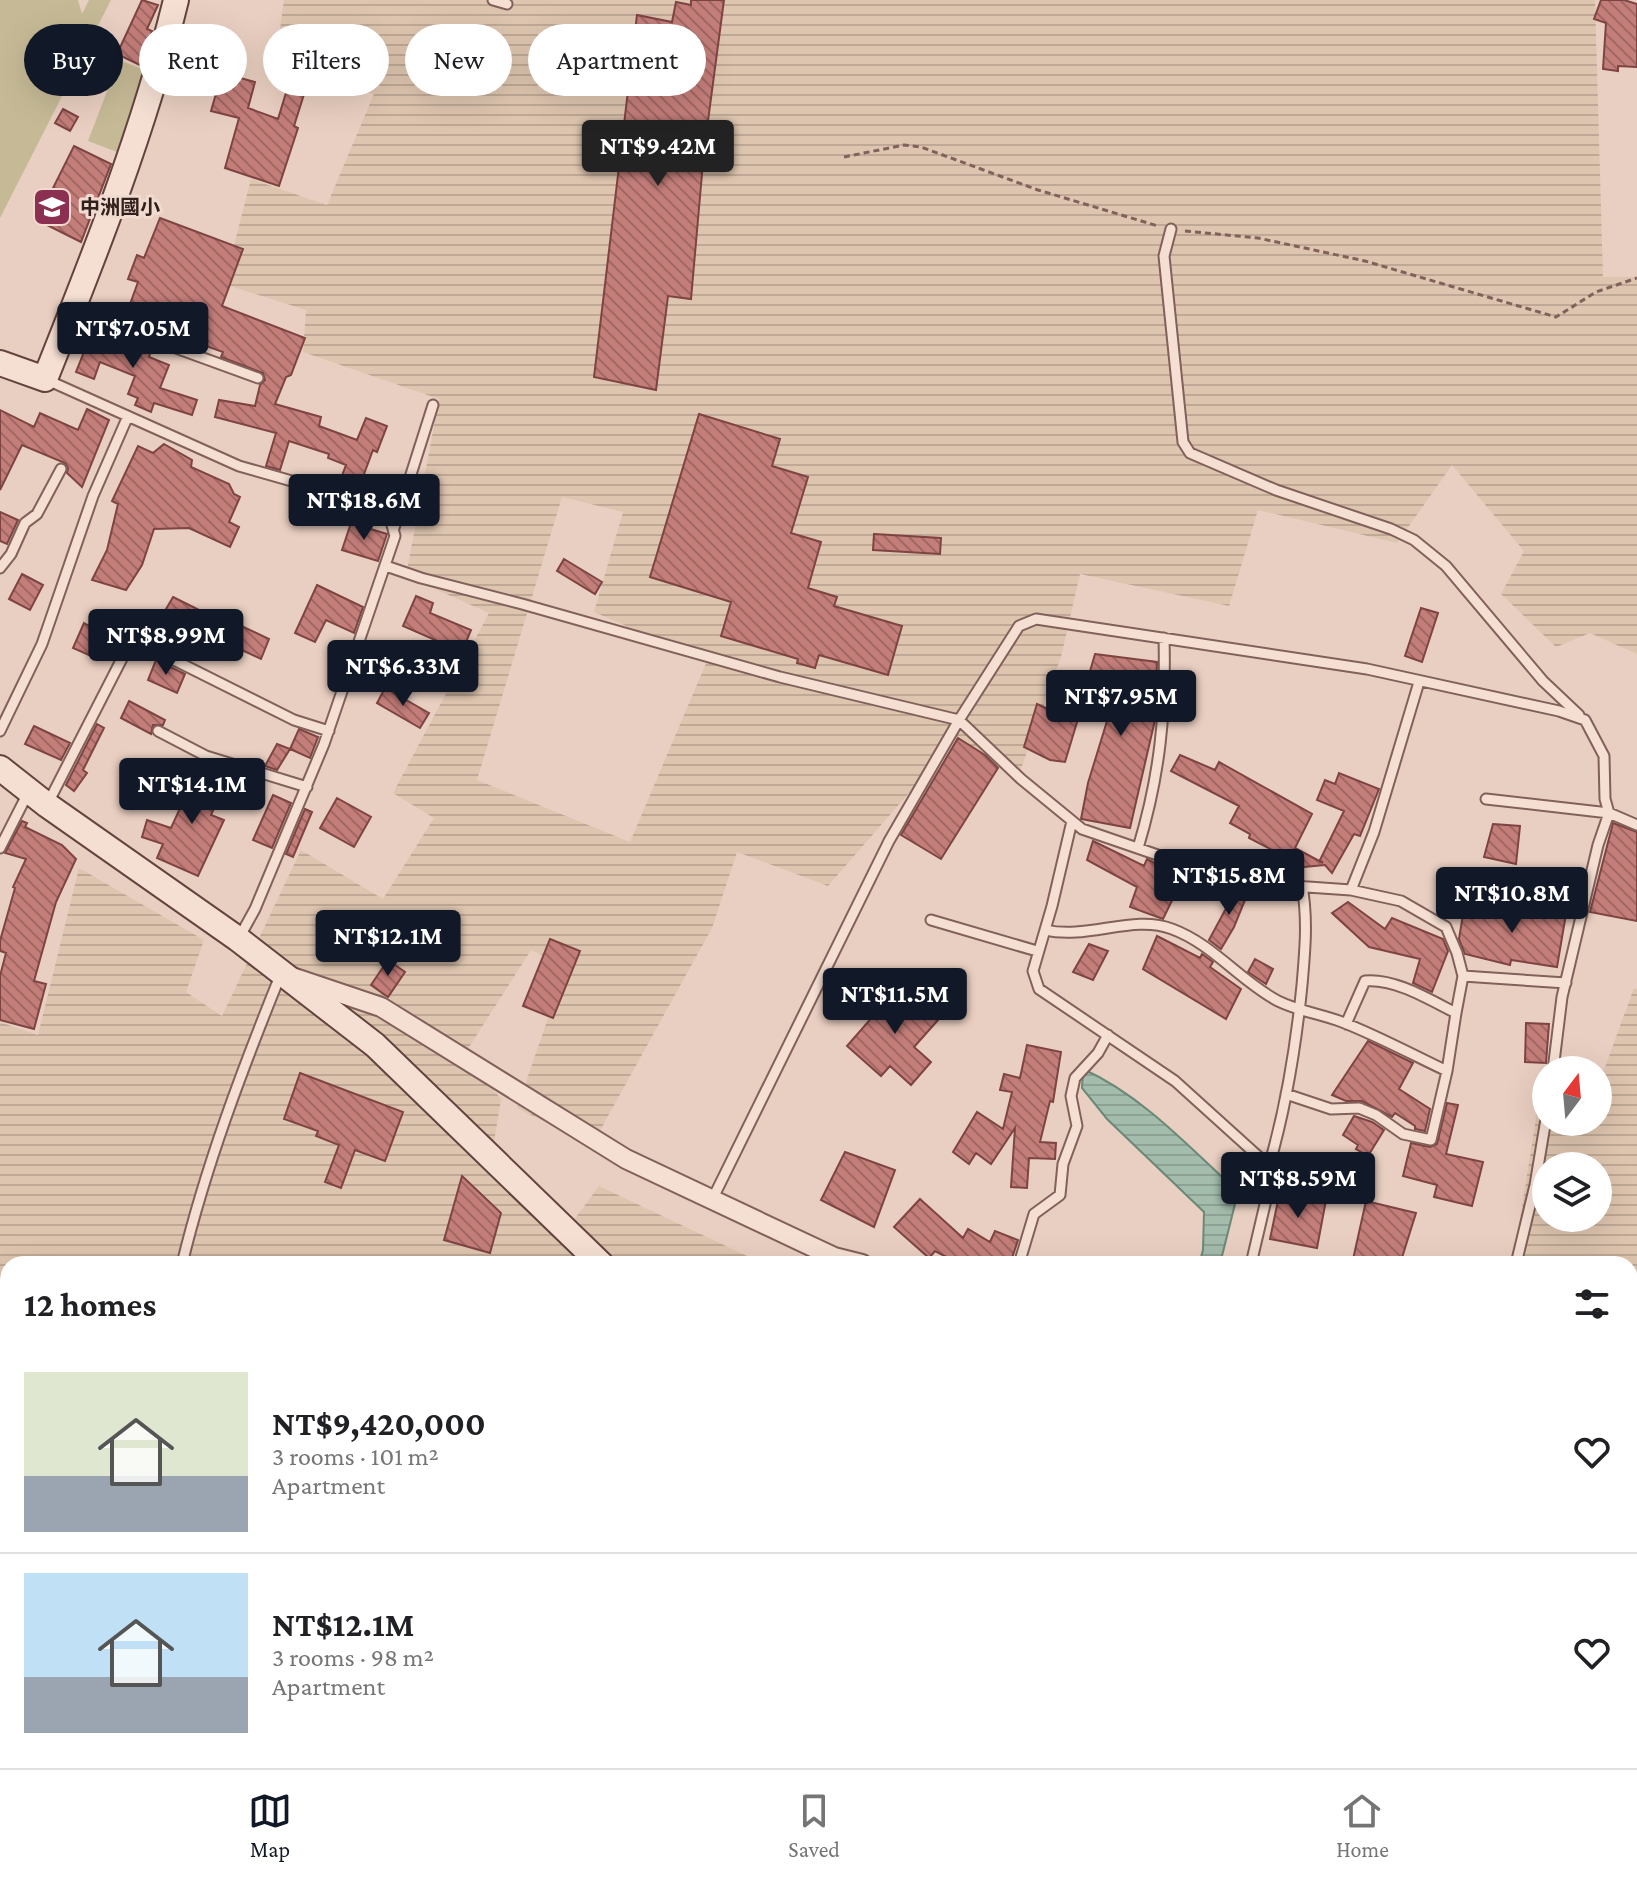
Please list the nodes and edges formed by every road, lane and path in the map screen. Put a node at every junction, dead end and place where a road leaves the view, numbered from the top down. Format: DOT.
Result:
graph roads {
  1 [pos="176,0"];
  2 [pos="493,0"];
  3 [pos="507,4"];
  4 [pos="844,157"];
  5 [pos="1171,229"];
  6 [pos="1637,278"];
  7 [pos="73,310"];
  8 [pos="0,363"];
  9 [pos="258,378"];
  10 [pos="45,379"];
  11 [pos="433,405"];
  12 [pos="128,416"];
  13 [pos="61,469"];
  14 [pos="394,529"];
  15 [pos="386,566"];
  16 [pos="0,568"];
  17 [pos="1164,638"];
  18 [pos="1419,682"];
  19 [pos="959,720"];
  20 [pos="1585,720"];
  21 [pos="0,731"];
  22 [pos="158,731"];
  23 [pos="329,731"];
  24 [pos="0,768"];
  25 [pos="307,787"];
  26 [pos="38,798"];
  27 [pos="1486,799"];
  28 [pos="1609,813"];
  29 [pos="1072,821"];
  30 [pos="1637,825"];
  31 [pos="0,848"];
  32 [pos="1138,848"];
  33 [pos="1302,886"];
  34 [pos="1351,890"];
  35 [pos="931,920"];
  36 [pos="1045,930"];
  37 [pos="238,939"];
  38 [pos="1037,951"];
  39 [pos="282,973"];
  40 [pos="1463,976"];
  41 [pos="1566,983"];
  42 [pos="1302,1011"];
  43 [pos="1456,1013"];
  44 [pos="1346,1024"];
  45 [pos="1108,1035"];
  46 [pos="1555,1056"];
  47 [pos="1447,1071"];
  48 [pos="1286,1094"];
  49 [pos="1543,1136"];
  50 [pos="1269,1166"];
  51 [pos="712,1200"];
  52 [pos="184,1256"];
  53 [pos="593,1256"];
  54 [pos="832,1256"];
  55 [pos="1021,1256"];
  56 [pos="1253,1256"];
  57 [pos="1518,1256"];
  1 -- 7 [label="main road"];
  2 -- 3 [label="lane"];
  4 -- 5 [label="path"];
  5 -- 6 [label="path"];
  5 -- 20 [label="lane"];
  7 -- 9 [label="lane"];
  7 -- 10 [label="main road"];
  8 -- 10 [label="main road"];
  10 -- 12 [label="lane"];
  11 -- 14 [label="lane"];
  12 -- 14 [label="lane"];
  12 -- 21 [label="lane"];
  13 -- 16 [label="lane"];
  14 -- 15 [label="lane"];
  15 -- 19 [label="lane"];
  15 -- 23 [label="lane"];
  17 -- 18 [label="lane"];
  17 -- 19 [label="lane"];
  17 -- 32 [label="lane"];
  18 -- 20 [label="lane"];
  18 -- 34 [label="lane"];
  19 -- 29 [label="lane"];
  19 -- 51 [label="lane"];
  20 -- 28 [label="lane"];
  22 -- 25 [label="lane"];
  23 -- 25 [label="lane"];
  23 -- 26 [label="lane"];
  24 -- 26 [label="main road"];
  25 -- 37 [label="lane"];
  26 -- 31 [label="lane"];
  26 -- 37 [label="main road"];
  27 -- 28 [label="lane"];
  28 -- 30 [label="lane"];
  28 -- 41 [label="lane"];
  29 -- 32 [label="lane"];
  29 -- 36 [label="lane"];
  32 -- 33 [label="lane"];
  33 -- 34 [label="lane"];
  33 -- 42 [label="lane"];
  34 -- 40 [label="lane"];
  35 -- 38 [label="lane"];
  36 -- 38 [label="lane"];
  36 -- 42 [label="lane"];
  37 -- 39 [label="main road"];
  38 -- 45 [label="lane"];
  39 -- 51 [label="street"];
  39 -- 52 [label="lane"];
  39 -- 53 [label="main road"];
  40 -- 41 [label="lane"];
  40 -- 43 [label="lane"];
  41 -- 46 [label="lane"];
  42 -- 44 [label="lane"];
  42 -- 48 [label="lane"];
  43 -- 44 [label="lane"];
  43 -- 47 [label="lane"];
  44 -- 47 [label="lane"];
  45 -- 50 [label="lane"];
  45 -- 55 [label="lane"];
  47 -- 48 [label="lane"];
  48 -- 50 [label="lane"];
  49 -- 57 [label="lane"];
  50 -- 56 [label="lane"];
  51 -- 54 [label="street"];
}
